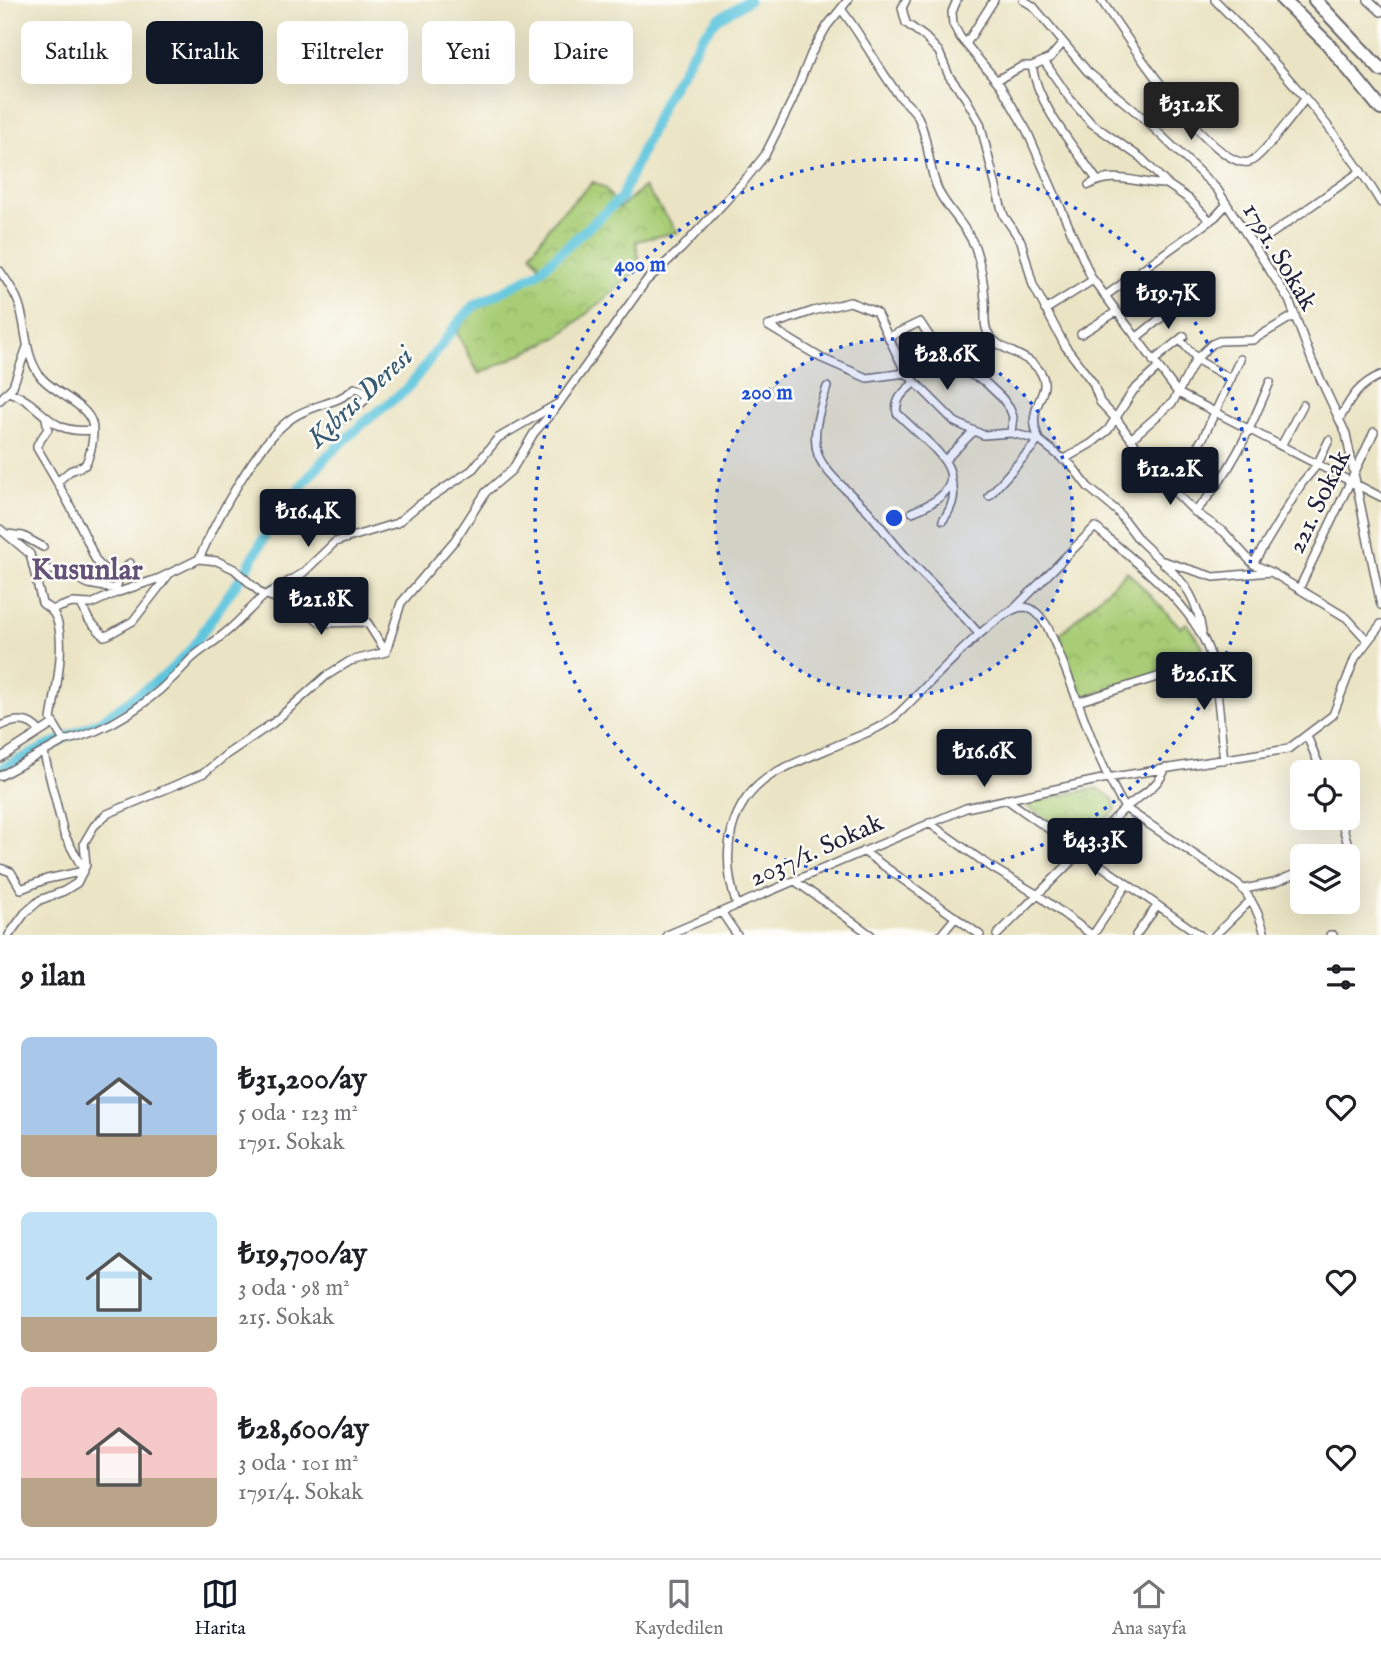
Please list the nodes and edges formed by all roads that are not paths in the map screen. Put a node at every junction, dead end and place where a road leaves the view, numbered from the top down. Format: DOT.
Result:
graph roads {
  1 [pos="848,0"];
  2 [pos="906,0"];
  3 [pos="957,0"];
  4 [pos="994,0"];
  5 [pos="1023,0"];
  6 [pos="1101,0"];
  7 [pos="1215,0"];
  8 [pos="1283,0"];
  9 [pos="1315,0"];
  10 [pos="1368,0"];
  11 [pos="841,9"];
  12 [pos="1381,12"];
  13 [pos="1063,43"];
  14 [pos="966,44"];
  15 [pos="1044,61"];
  16 [pos="1032,66"];
  17 [pos="1381,70"];
  18 [pos="997,80"];
  19 [pos="1306,99"];
  20 [pos="1381,109"];
  21 [pos="1360,171"];
  22 [pos="1097,180"];
  23 [pos="1167,184"];
  24 [pos="1089,185"];
  25 [pos="1381,203"];
  26 [pos="1227,204"];
  27 [pos="1210,221"];
  28 [pos="1254,246"];
  29 [pos="0,271"];
  30 [pos="1093,280"];
  31 [pos="1105,296"];
  32 [pos="1182,301"];
  33 [pos="1045,310"];
  34 [pos="1115,312"];
  35 [pos="1295,315"];
  36 [pos="1081,334"];
  37 [pos="889,337"];
  38 [pos="1136,338"];
  39 [pos="946,339"];
  40 [pos="27,346"];
  41 [pos="941,353"];
  42 [pos="1196,359"];
  43 [pos="1240,359"];
  44 [pos="1156,364"];
  45 [pos="906,373"];
  46 [pos="1381,375"];
  47 [pos="1231,379"];
  48 [pos="915,382"];
  49 [pos="1270,382"];
  50 [pos="827,387"];
  51 [pos="9,392"];
  52 [pos="1178,393"];
  53 [pos="0,400"];
  54 [pos="558,404"];
  55 [pos="1303,405"];
  56 [pos="1214,411"];
  57 [pos="46,418"];
  58 [pos="1115,418"];
  59 [pos="1340,418"];
  60 [pos="344,419"];
  61 [pos="1250,429"];
  62 [pos="92,430"];
  63 [pos="974,431"];
  64 [pos="1374,432"];
  65 [pos="1011,433"];
  66 [pos="1131,439"];
  67 [pos="1039,440"];
  68 [pos="1329,440"];
  69 [pos="1281,446"];
  70 [pos="946,459"];
  71 [pos="1063,460"];
  72 [pos="1317,465"];
  73 [pos="949,477"];
  74 [pos="1164,481"];
  75 [pos="1354,481"];
  76 [pos="57,482"];
  77 [pos="989,496"];
  78 [pos="1381,497"];
  79 [pos="912,512"];
  80 [pos="1195,512"];
  81 [pos="943,520"];
  82 [pos="3,532"];
  83 [pos="43,547"];
  84 [pos="199,559"];
  85 [pos="1160,560"];
  86 [pos="130,563"];
  87 [pos="1253,564"];
  88 [pos="34,568"];
  89 [pos="103,568"];
  90 [pos="1271,572"];
  91 [pos="170,573"];
  92 [pos="1299,589"];
  93 [pos="116,591"];
  94 [pos="266,595"];
  95 [pos="81,604"];
  96 [pos="1381,605"];
  97 [pos="1014,609"];
  98 [pos="51,610"];
  99 [pos="1381,624"];
  100 [pos="979,634"];
  101 [pos="1203,637"];
  102 [pos="1367,640"];
  103 [pos="386,652"];
  104 [pos="1212,660"];
  105 [pos="1077,702"];
  106 [pos="53,724"];
  107 [pos="0,726"];
  108 [pos="40,732"];
  109 [pos="1307,736"];
  110 [pos="64,741"];
  111 [pos="44,754"];
  112 [pos="0,758"];
  113 [pos="1224,760"];
  114 [pos="1317,760"];
  115 [pos="1165,768"];
  116 [pos="0,776"];
  117 [pos="1107,778"];
  118 [pos="1006,799"];
  119 [pos="1125,808"];
  120 [pos="929,822"];
  121 [pos="863,851"];
  122 [pos="1081,851"];
  123 [pos="0,868"];
  124 [pos="84,871"];
  125 [pos="1290,877"];
  126 [pos="795,881"];
  127 [pos="1127,884"];
  128 [pos="1244,889"];
  129 [pos="1038,895"];
  130 [pos="1251,900"];
  131 [pos="737,906"];
  132 [pos="1157,906"];
  133 [pos="722,913"];
  134 [pos="956,917"];
  135 [pos="9,935"];
  136 [pos="667,935"];
  137 [pos="737,935"];
  138 [pos="871,935"];
  139 [pos="941,935"];
  140 [pos="981,935"];
  141 [pos="997,935"];
  142 [pos="1092,935"];
  143 [pos="1136,935"];
  144 [pos="1200,935"];
  145 [pos="1215,935"];
  146 [pos="1265,935"];
  1 -- 11 [label="street"];
  2 -- 33 [label="street"];
  3 -- 14 [label="street"];
  4 -- 14 [label="street"];
  5 -- 13 [label="street, 1791. Sokak"];
  6 -- 19 [label="street, 1791. Sokak"];
  7 -- 19 [label="street"];
  8 -- 20 [label="highway"];
  9 -- 17 [label="highway"];
  10 -- 12 [label="street"];
  11 -- 54 [label="street"];
  11 -- 67 [label="street"];
  13 -- 15 [label="street"];
  13 -- 26 [label="street, 1791. Sokak"];
  14 -- 18 [label="street"];
  15 -- 16 [label="street"];
  15 -- 23 [label="street"];
  16 -- 18 [label="street"];
  16 -- 22 [label="street"];
  18 -- 30 [label="street"];
  19 -- 21 [label="street"];
  21 -- 25 [label="street"];
  21 -- 28 [label="street"];
  22 -- 23 [label="street"];
  22 -- 24 [label="street"];
  23 -- 27 [label="street"];
  26 -- 27 [label="street"];
  26 -- 28 [label="street, 1791. Sokak"];
  27 -- 31 [label="street"];
  28 -- 35 [label="street, 1791. Sokak"];
  29 -- 40 [label="street"];
  30 -- 31 [label="street"];
  30 -- 33 [label="street"];
  31 -- 34 [label="street"];
  32 -- 38 [label="street"];
  33 -- 58 [label="street"];
  34 -- 36 [label="street"];
  34 -- 38 [label="street"];
  35 -- 42 [label="street"];
  35 -- 59 [label="street, 1791. Sokak"];
  37 -- 41 [label="street"];
  37 -- 45 [label="street"];
  37 -- 45 [label="street"];
  38 -- 44 [label="street"];
  39 -- 41 [label="street"];
  40 -- 51 [label="street"];
  40 -- 62 [label="street"];
  41 -- 65 [label="street"];
  42 -- 44 [label="street"];
  42 -- 47 [label="street"];
  42 -- 52 [label="street"];
  43 -- 47 [label="street"];
  44 -- 52 [label="street"];
  44 -- 58 [label="street"];
  45 -- 48 [label="street"];
  46 -- 59 [label="street"];
  47 -- 56 [label="street"];
  48 -- 63 [label="street"];
  48 -- 70 [label="street"];
  49 -- 61 [label="street"];
  50 -- 100 [label="street"];
  51 -- 53 [label="street"];
  51 -- 57 [label="street"];
  52 -- 56 [label="street"];
  52 -- 66 [label="street"];
  54 -- 94 [label="street"];
  54 -- 103 [label="street"];
  55 -- 69 [label="street"];
  56 -- 61 [label="street"];
  56 -- 74 [label="street"];
  57 -- 62 [label="street"];
  57 -- 76 [label="street"];
  58 -- 66 [label="street"];
  58 -- 71 [label="street"];
  59 -- 75 [label="street, 1791. Sokak"];
  60 -- 84 [label="street"];
  61 -- 69 [label="street"];
  61 -- 80 [label="street"];
  62 -- 76 [label="street"];
  63 -- 65 [label="street"];
  63 -- 70 [label="street"];
  64 -- 75 [label="street, 221. Sokak"];
  65 -- 67 [label="street"];
  66 -- 74 [label="street"];
  67 -- 71 [label="street"];
  67 -- 77 [label="street"];
  68 -- 72 [label="street"];
  69 -- 72 [label="street"];
  70 -- 73 [label="street"];
  71 -- 85 [label="street"];
  72 -- 75 [label="street"];
  72 -- 87 [label="street"];
  73 -- 79 [label="street"];
  73 -- 81 [label="street"];
  74 -- 80 [label="street"];
  75 -- 78 [label="street"];
  75 -- 92 [label="street, 221. Sokak"];
  75 -- 96 [label="street, 1791. Sokak"];
  76 -- 89 [label="street"];
  80 -- 87 [label="street"];
  82 -- 83 [label="street"];
  82 -- 88 [label="street"];
  84 -- 91 [label="street"];
  84 -- 94 [label="street"];
  85 -- 90 [label="street"];
  85 -- 101 [label="street"];
  86 -- 93 [label="street"];
  87 -- 90 [label="street"];
  88 -- 93 [label="street"];
  88 -- 98 [label="street"];
  90 -- 92 [label="street"];
  91 -- 93 [label="street"];
  91 -- 95 [label="street"];
  92 -- 102 [label="street"];
  93 -- 95 [label="street"];
  94 -- 103 [label="street"];
  94 -- 110 [label="street"];
  95 -- 98 [label="street"];
  97 -- 100 [label="street"];
  97 -- 101 [label="street"];
  97 -- 105 [label="street"];
  98 -- 106 [label="street"];
  99 -- 102 [label="street"];
  100 -- 131 [label="street"];
  101 -- 104 [label="street"];
  102 -- 109 [label="street, 2037/1. Sokak"];
  103 -- 124 [label="street"];
  104 -- 105 [label="street"];
  104 -- 113 [label="street"];
  105 -- 117 [label="street"];
  106 -- 108 [label="street"];
  106 -- 110 [label="street"];
  107 -- 108 [label="street"];
  108 -- 112 [label="street"];
  109 -- 113 [label="street, 2037/1. Sokak"];
  109 -- 114 [label="street"];
  110 -- 111 [label="street"];
  111 -- 116 [label="street"];
  111 -- 124 [label="street"];
  113 -- 115 [label="street, 2037/1. Sokak"];
  115 -- 117 [label="street, 2037/1. Sokak"];
  115 -- 119 [label="street"];
  117 -- 118 [label="street, 2037/1. Sokak"];
  117 -- 119 [label="street"];
  118 -- 120 [label="street, 2037/1. Sokak"];
  118 -- 122 [label="street"];
  119 -- 122 [label="street"];
  119 -- 128 [label="street"];
  120 -- 121 [label="street, 2037/1. Sokak"];
  120 -- 129 [label="street"];
  121 -- 126 [label="street, 2037/1. Sokak"];
  121 -- 134 [label="street"];
  122 -- 127 [label="street"];
  122 -- 129 [label="street"];
  123 -- 124 [label="street"];
  124 -- 135 [label="street"];
  125 -- 128 [label="street"];
  126 -- 131 [label="street, 2037/1. Sokak"];
  126 -- 138 [label="street"];
  127 -- 132 [label="street"];
  127 -- 142 [label="street"];
  128 -- 130 [label="street"];
  129 -- 141 [label="street"];
  129 -- 142 [label="street"];
  130 -- 145 [label="street"];
  130 -- 146 [label="street"];
  131 -- 133 [label="street, 2037/1. Sokak"];
  132 -- 143 [label="street"];
  132 -- 144 [label="street"];
  133 -- 136 [label="street, 2037/1. Sokak"];
  133 -- 137 [label="street"];
  134 -- 139 [label="street"];
  134 -- 140 [label="street"];
}
